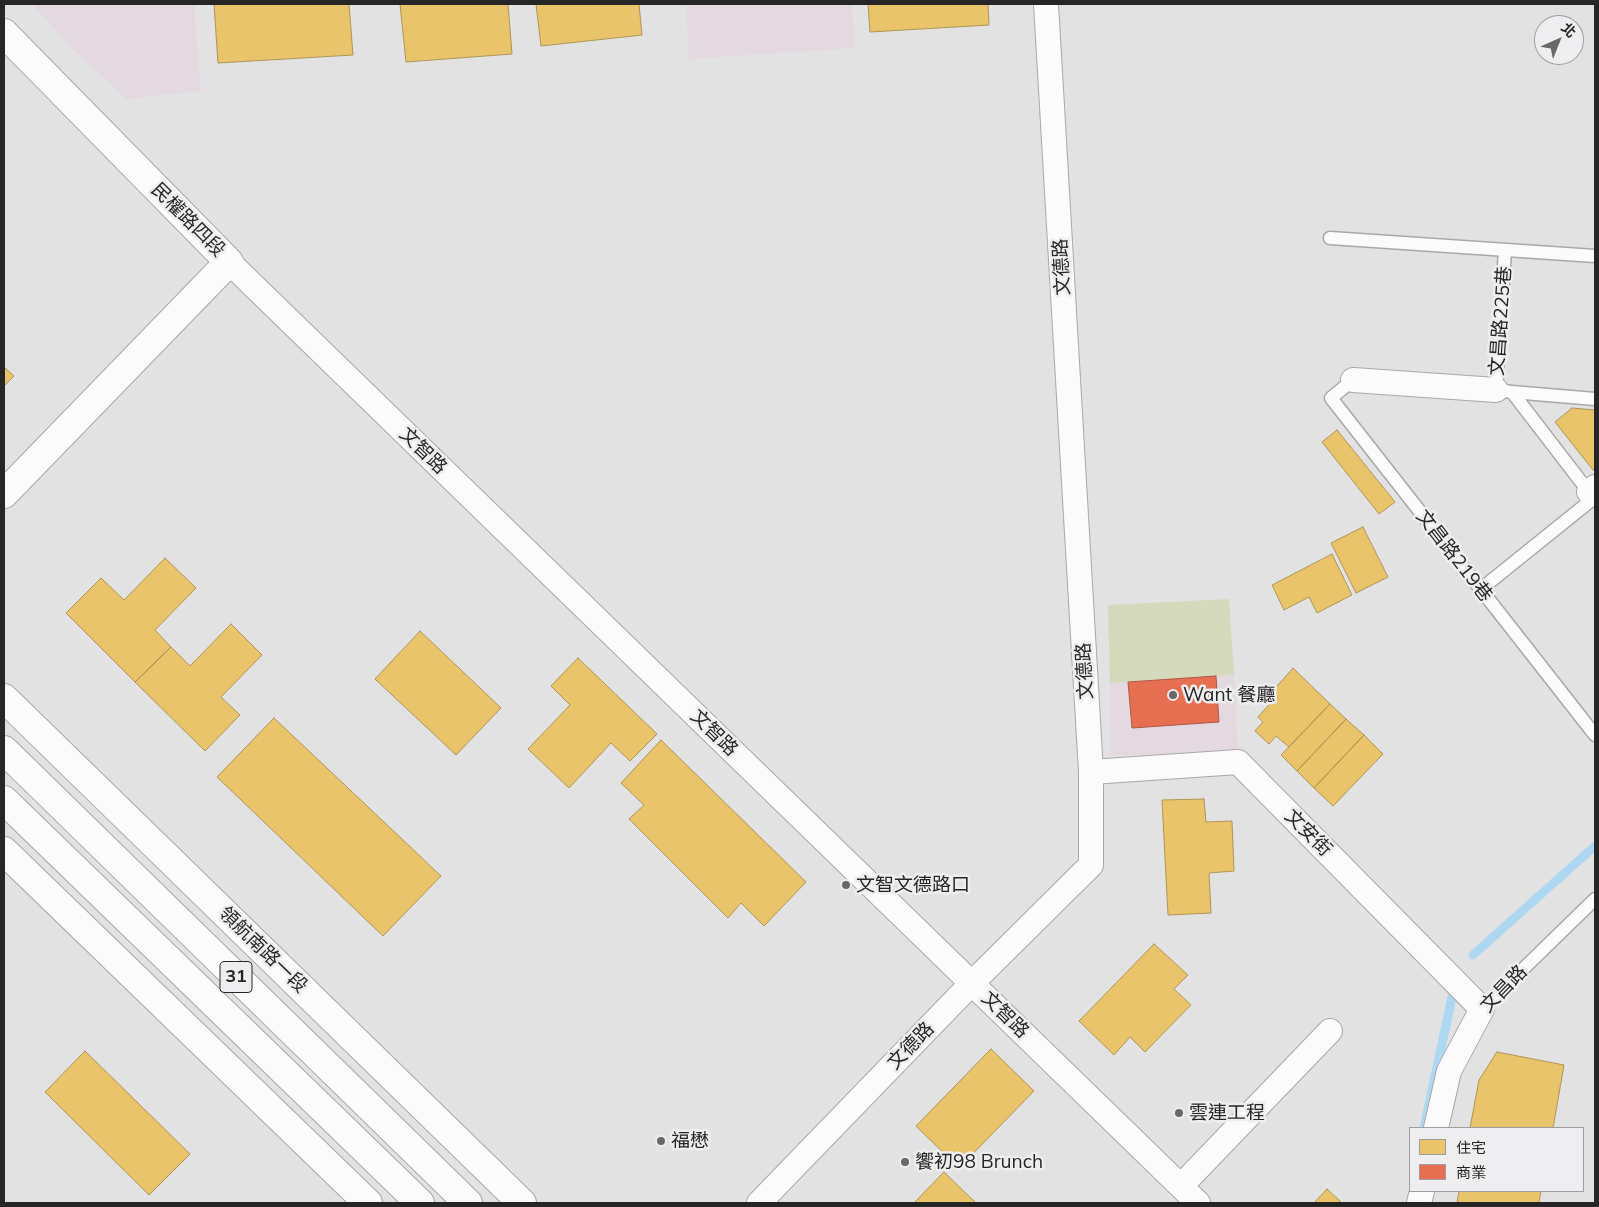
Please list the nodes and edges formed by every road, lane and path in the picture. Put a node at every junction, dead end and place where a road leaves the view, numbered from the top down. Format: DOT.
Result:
graph roads {
  1 [pos="1046,4"];
  2 [pos="5,30"];
  3 [pos="1330,238"];
  4 [pos="1505,250"];
  5 [pos="1595,256"];
  6 [pos="229,262"];
  7 [pos="1353,380"];
  8 [pos="1504,392"];
  9 [pos="1595,399"];
  10 [pos="4,494"];
  11 [pos="1593,494"];
  12 [pos="1480,589"];
  13 [pos="4,698"];
  14 [pos="1595,735"];
  15 [pos="4,750"];
  16 [pos="1091,772"];
  17 [pos="4,800"];
  18 [pos="4,850"];
  19 [pos="1595,899"];
  20 [pos="972,983"];
  21 [pos="1482,1010"];
  22 [pos="1330,1031"];
  23 [pos="1436,1127"];
  24 [pos="1181,1186"];
  25 [pos="368,1203"];
  26 [pos="420,1203"];
  27 [pos="468,1203"];
  28 [pos="522,1203"];
  29 [pos="759,1203"];
  30 [pos="1198,1203"];
  1 -- 16 [label="street, 文德路"];
  2 -- 6 [label="street, 民權路四段"];
  3 -- 4 [label="lane"];
  4 -- 5 [label="lane"];
  4 -- 8 [label="lane, 文昌路225巷"];
  6 -- 10 [label="street, 民權路四段"];
  6 -- 20 [label="street, 文智路"];
  7 -- 8 [label="street"];
  7 -- 12 [label="lane, 文昌路219巷"];
  8 -- 9 [label="lane"];
  8 -- 11 [label="lane, 文昌路225巷"];
  11 -- 12 [label="lane"];
  12 -- 14 [label="lane, 文昌路219巷"];
  13 -- 28 [label="street, 領航南路一段 / 31"];
  15 -- 27 [label="street, 領航南路一段 / 31"];
  16 -- 20 [label="street, 文德路"];
  16 -- 21 [label="street, 文安街"];
  17 -- 26 [label="street, 31"];
  18 -- 25 [label="street"];
  19 -- 21 [label="lane, 文昌路"];
  20 -- 24 [label="street, 文智路"];
  20 -- 29 [label="street, 文德路"];
  21 -- 23 [label="street, 文昌路"];
  22 -- 24 [label="street"];
  24 -- 30 [label="street, 文智路"];
}
